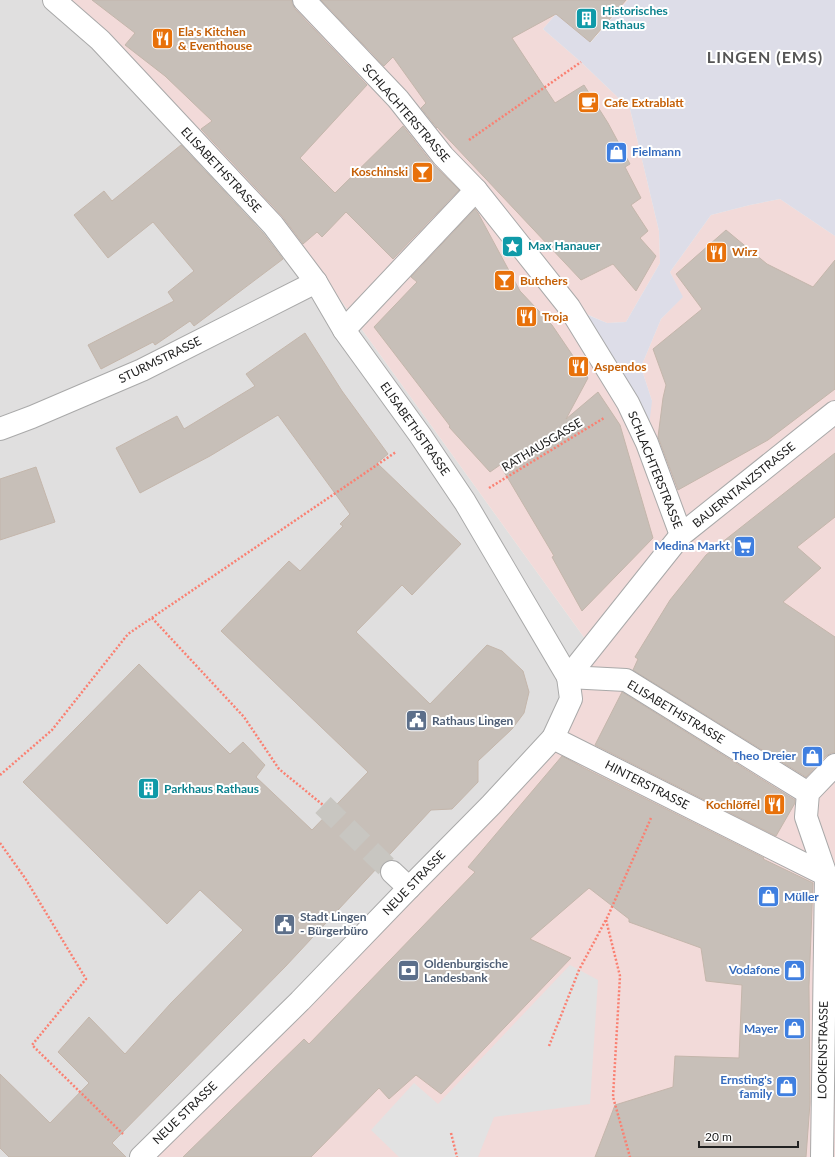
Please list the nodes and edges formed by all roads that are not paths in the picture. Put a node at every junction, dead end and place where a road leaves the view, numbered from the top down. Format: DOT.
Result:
graph roads {
  1 [pos="54,0"];
  2 [pos="304,0"];
  3 [pos="476,190"];
  4 [pos="316,282"];
  5 [pos="344,330"];
  6 [pos="835,412"];
  7 [pos="0,429"];
  8 [pos="681,535"];
  9 [pos="568,676"];
  10 [pos="553,738"];
  11 [pos="835,765"];
  12 [pos="808,793"];
  13 [pos="392,872"];
  14 [pos="826,875"];
  15 [pos="408,888"];
  16 [pos="142,1155"];
  17 [pos="822,1157"];
  1 -- 4 [label="street, ELISABETHSTRASSE"];
  2 -- 3 [label="street, SCHLACHTERSTRASSE"];
  3 -- 5 [label="street"];
  3 -- 8 [label="street, SCHLACHTERSTRASSE"];
  4 -- 5 [label="street, ELISABETHSTRASSE"];
  4 -- 7 [label="street, STURMSTRASSE"];
  5 -- 9 [label="street, ELISABETHSTRASSE"];
  6 -- 8 [label="street, BAUERNTANZSTRASSE"];
  8 -- 9 [label="street, BAUERNTANZSTRASSE"];
  9 -- 10 [label="street, NEUE STRASSE"];
  9 -- 12 [label="street, ELISABETHSTRASSE"];
  10 -- 14 [label="street, HINTERSTRASSE"];
  10 -- 15 [label="street, NEUE STRASSE"];
  11 -- 12 [label="street"];
  12 -- 14 [label="street, LOOKENSTRASSE"];
  13 -- 15 [label="street"];
  14 -- 17 [label="street, LOOKENSTRASSE"];
  15 -- 16 [label="street, NEUE STRASSE"];
}
